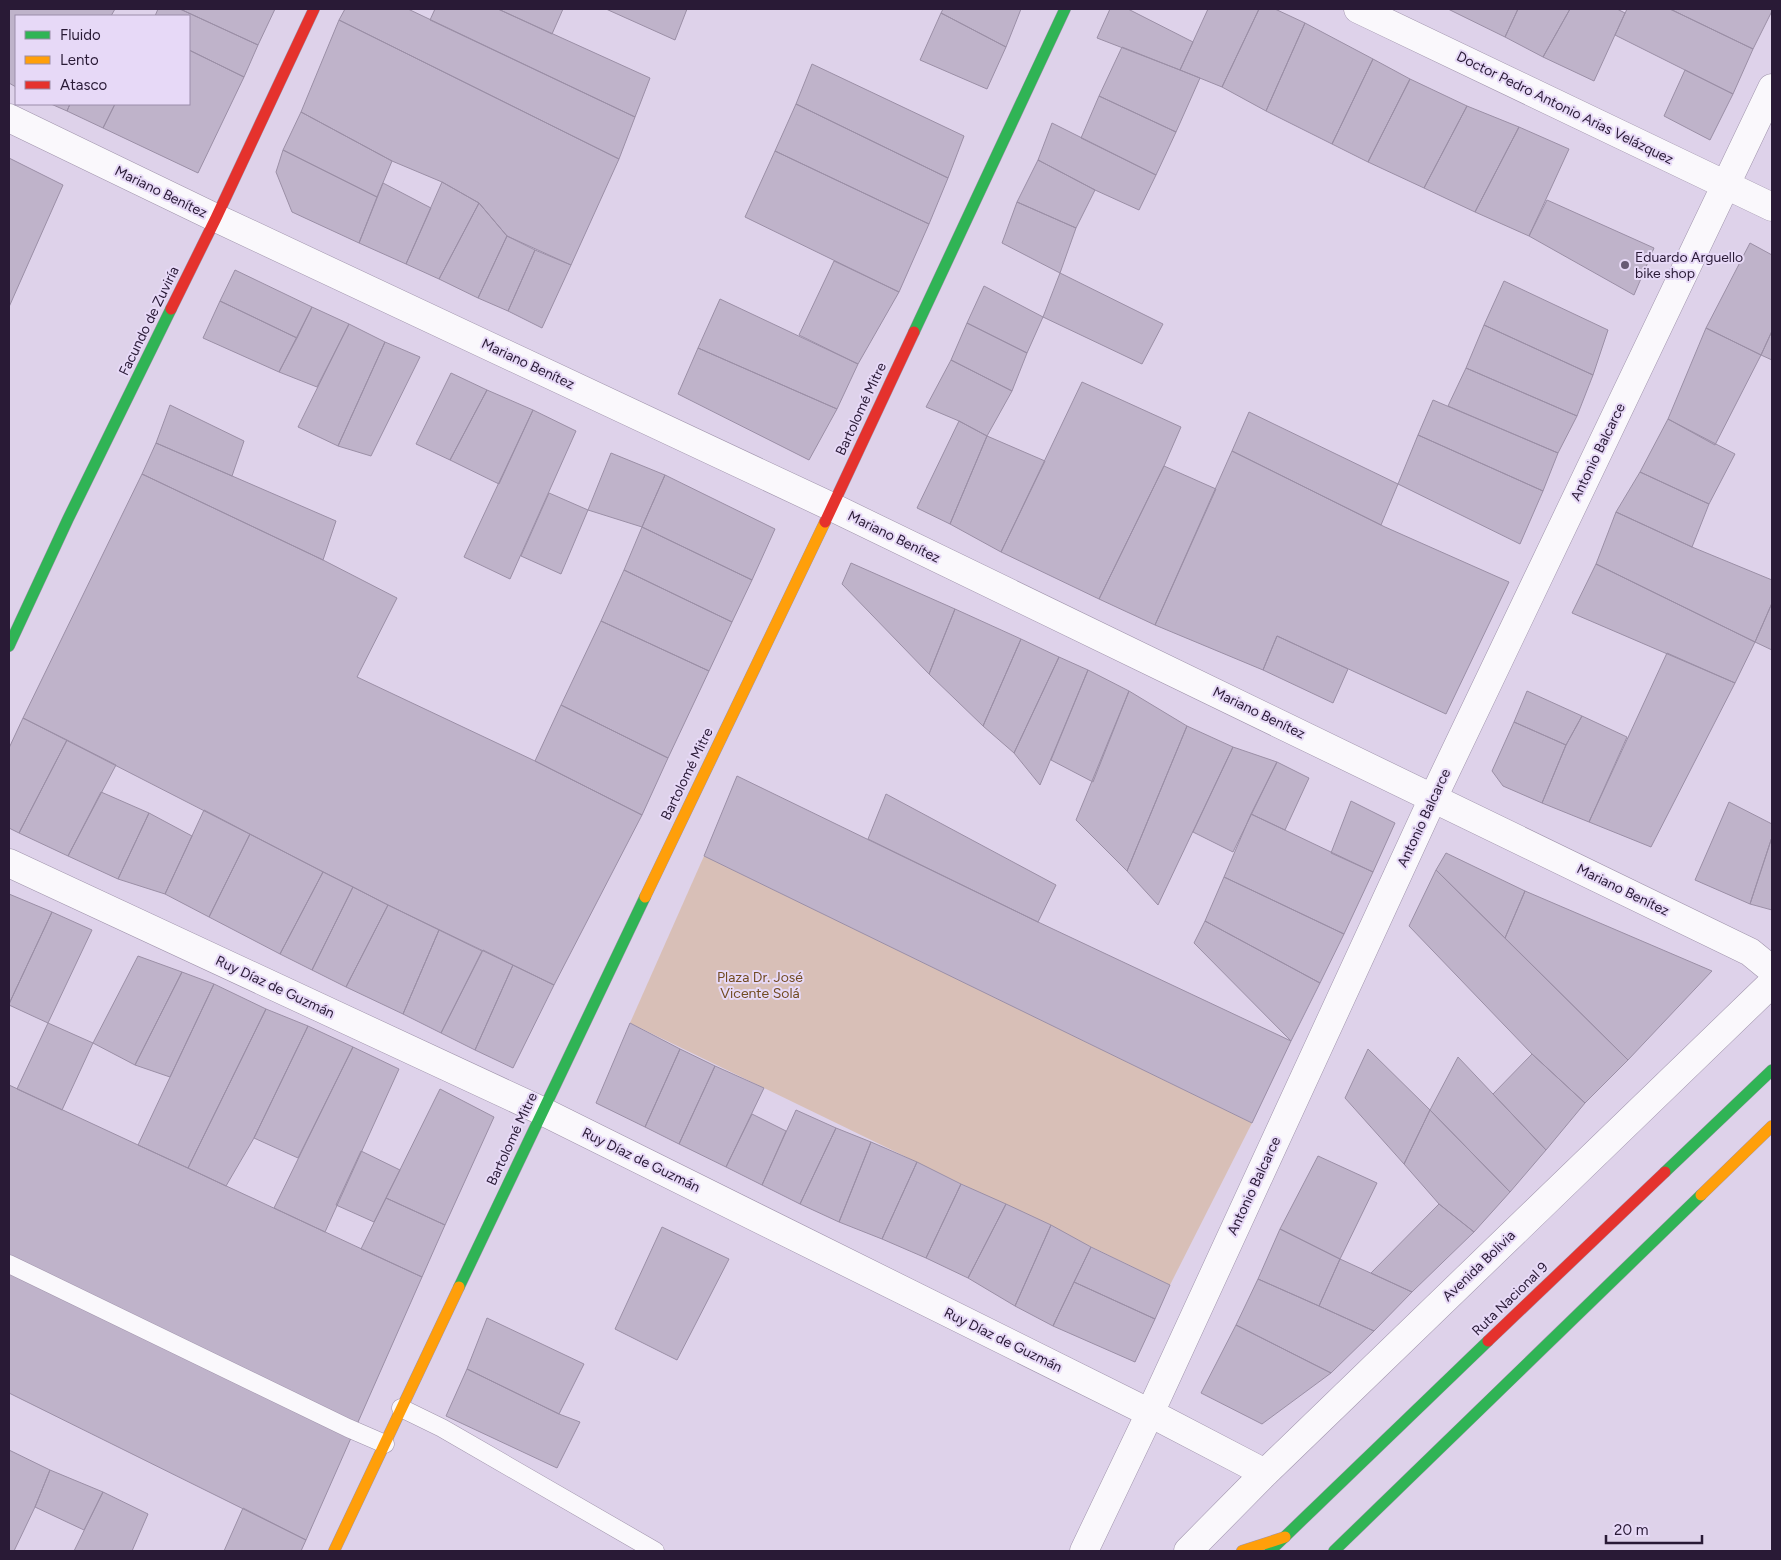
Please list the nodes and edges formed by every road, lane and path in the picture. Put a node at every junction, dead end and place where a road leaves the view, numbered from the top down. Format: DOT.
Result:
graph roads {
  1 [pos="314,9"];
  2 [pos="1065,9"];
  3 [pos="1358,9"];
  4 [pos="1772,88"];
  5 [pos="9,118"];
  6 [pos="1726,185"];
  7 [pos="1772,207"];
  8 [pos="216,218"];
  9 [pos="832,507"];
  10 [pos="9,646"];
  11 [pos="1433,798"];
  12 [pos="9,863"];
  13 [pos="1772,970"];
  14 [pos="1772,983"];
  15 [pos="1772,1070"];
  16 [pos="542,1111"];
  17 [pos="1772,1126"];
  18 [pos="9,1264"];
  19 [pos="402,1408"];
  20 [pos="1150,1413"];
  21 [pos="385,1444"];
  22 [pos="1265,1473"];
  23 [pos="1285,1537"];
  24 [pos="334,1551"];
  25 [pos="656,1551"];
  26 [pos="1084,1551"];
  27 [pos="1188,1551"];
  28 [pos="1242,1551"];
  29 [pos="1270,1551"];
  30 [pos="1334,1551"];
  1 -- 8 [label="street, Facundo de Zuviría"];
  2 -- 9 [label="street, Bartolomé Mitre"];
  3 -- 6 [label="street, Doctor Pedro Antonio Arias Velázquez"];
  4 -- 6 [label="street, Antonio Balcarce"];
  5 -- 8 [label="street, Mariano Benítez"];
  6 -- 7 [label="street, Doctor Pedro Antonio Arias Velázquez"];
  6 -- 11 [label="street, Antonio Balcarce"];
  8 -- 9 [label="street, Mariano Benítez"];
  8 -- 10 [label="street, Facundo de Zuviría"];
  9 -- 11 [label="street, Mariano Benítez"];
  9 -- 16 [label="street, Bartolomé Mitre"];
  11 -- 13 [label="street, Mariano Benítez"];
  11 -- 20 [label="street, Antonio Balcarce"];
  12 -- 16 [label="street, Ruy Díaz de Guzmán"];
  14 -- 22 [label="street, Avenida Bolivia"];
  15 -- 23 [label="street, Ruta Nacional 9"];
  16 -- 19 [label="street, Bartolomé Mitre"];
  16 -- 20 [label="street, Ruy Díaz de Guzmán"];
  17 -- 30 [label="street"];
  18 -- 21 [label="lane"];
  19 -- 21 [label="street, Bartolomé Mitre"];
  19 -- 25 [label="lane"];
  20 -- 22 [label="street, Ruy Díaz de Guzmán"];
  20 -- 26 [label="street, Antonio Balcarce"];
  21 -- 24 [label="street, Bartolomé Mitre"];
  22 -- 27 [label="street, Avenida Bolivia"];
  23 -- 28 [label="street"];
  23 -- 29 [label="street, Ruta Nacional 9"];
}
